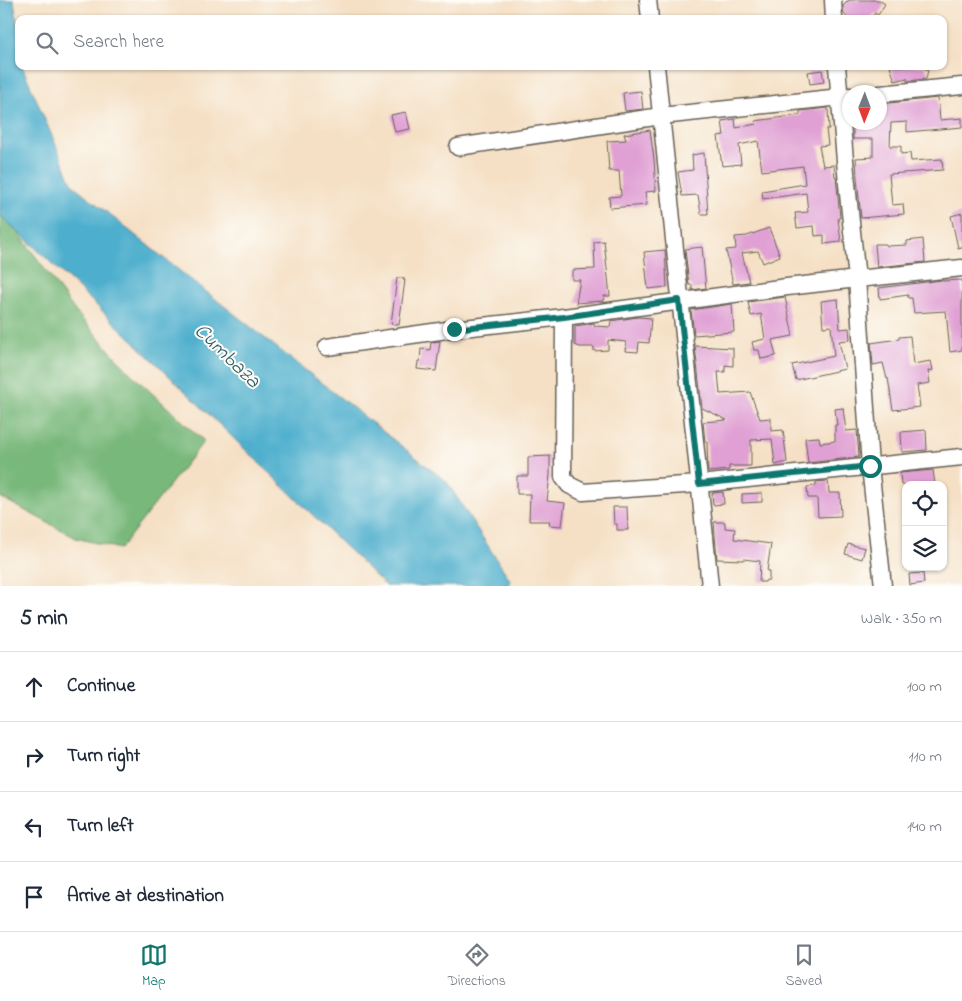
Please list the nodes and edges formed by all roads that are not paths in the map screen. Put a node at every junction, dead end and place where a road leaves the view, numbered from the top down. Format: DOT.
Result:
graph roads {
  1 [pos="648,0"];
  2 [pos="833,0"];
  3 [pos="650,15"];
  4 [pos="834,15"];
  5 [pos="656,70"];
  6 [pos="838,70"];
  7 [pos="962,86"];
  8 [pos="842,88"];
  9 [pos="887,93"];
  10 [pos="842,97"];
  11 [pos="661,116"];
  12 [pos="846,130"];
  13 [pos="458,147"];
  14 [pos="962,268"];
  15 [pos="857,279"];
  16 [pos="679,300"];
  17 [pos="564,317"];
  18 [pos="327,347"];
  19 [pos="962,457"];
  20 [pos="870,466"];
  21 [pos="699,484"];
  22 [pos="710,586"];
  23 [pos="883,586"];
  1 -- 3 [label="street"];
  2 -- 4 [label="street"];
  5 -- 11 [label="street"];
  6 -- 8 [label="street"];
  7 -- 9 [label="street"];
  10 -- 11 [label="street"];
  11 -- 13 [label="street"];
  11 -- 16 [label="street"];
  12 -- 15 [label="street"];
  14 -- 15 [label="street"];
  15 -- 16 [label="street"];
  15 -- 20 [label="street"];
  16 -- 17 [label="street"];
  16 -- 21 [label="street"];
  17 -- 18 [label="street"];
  17 -- 21 [label="street"];
  19 -- 20 [label="street"];
  20 -- 21 [label="street"];
  20 -- 23 [label="street"];
  21 -- 22 [label="street"];
}
